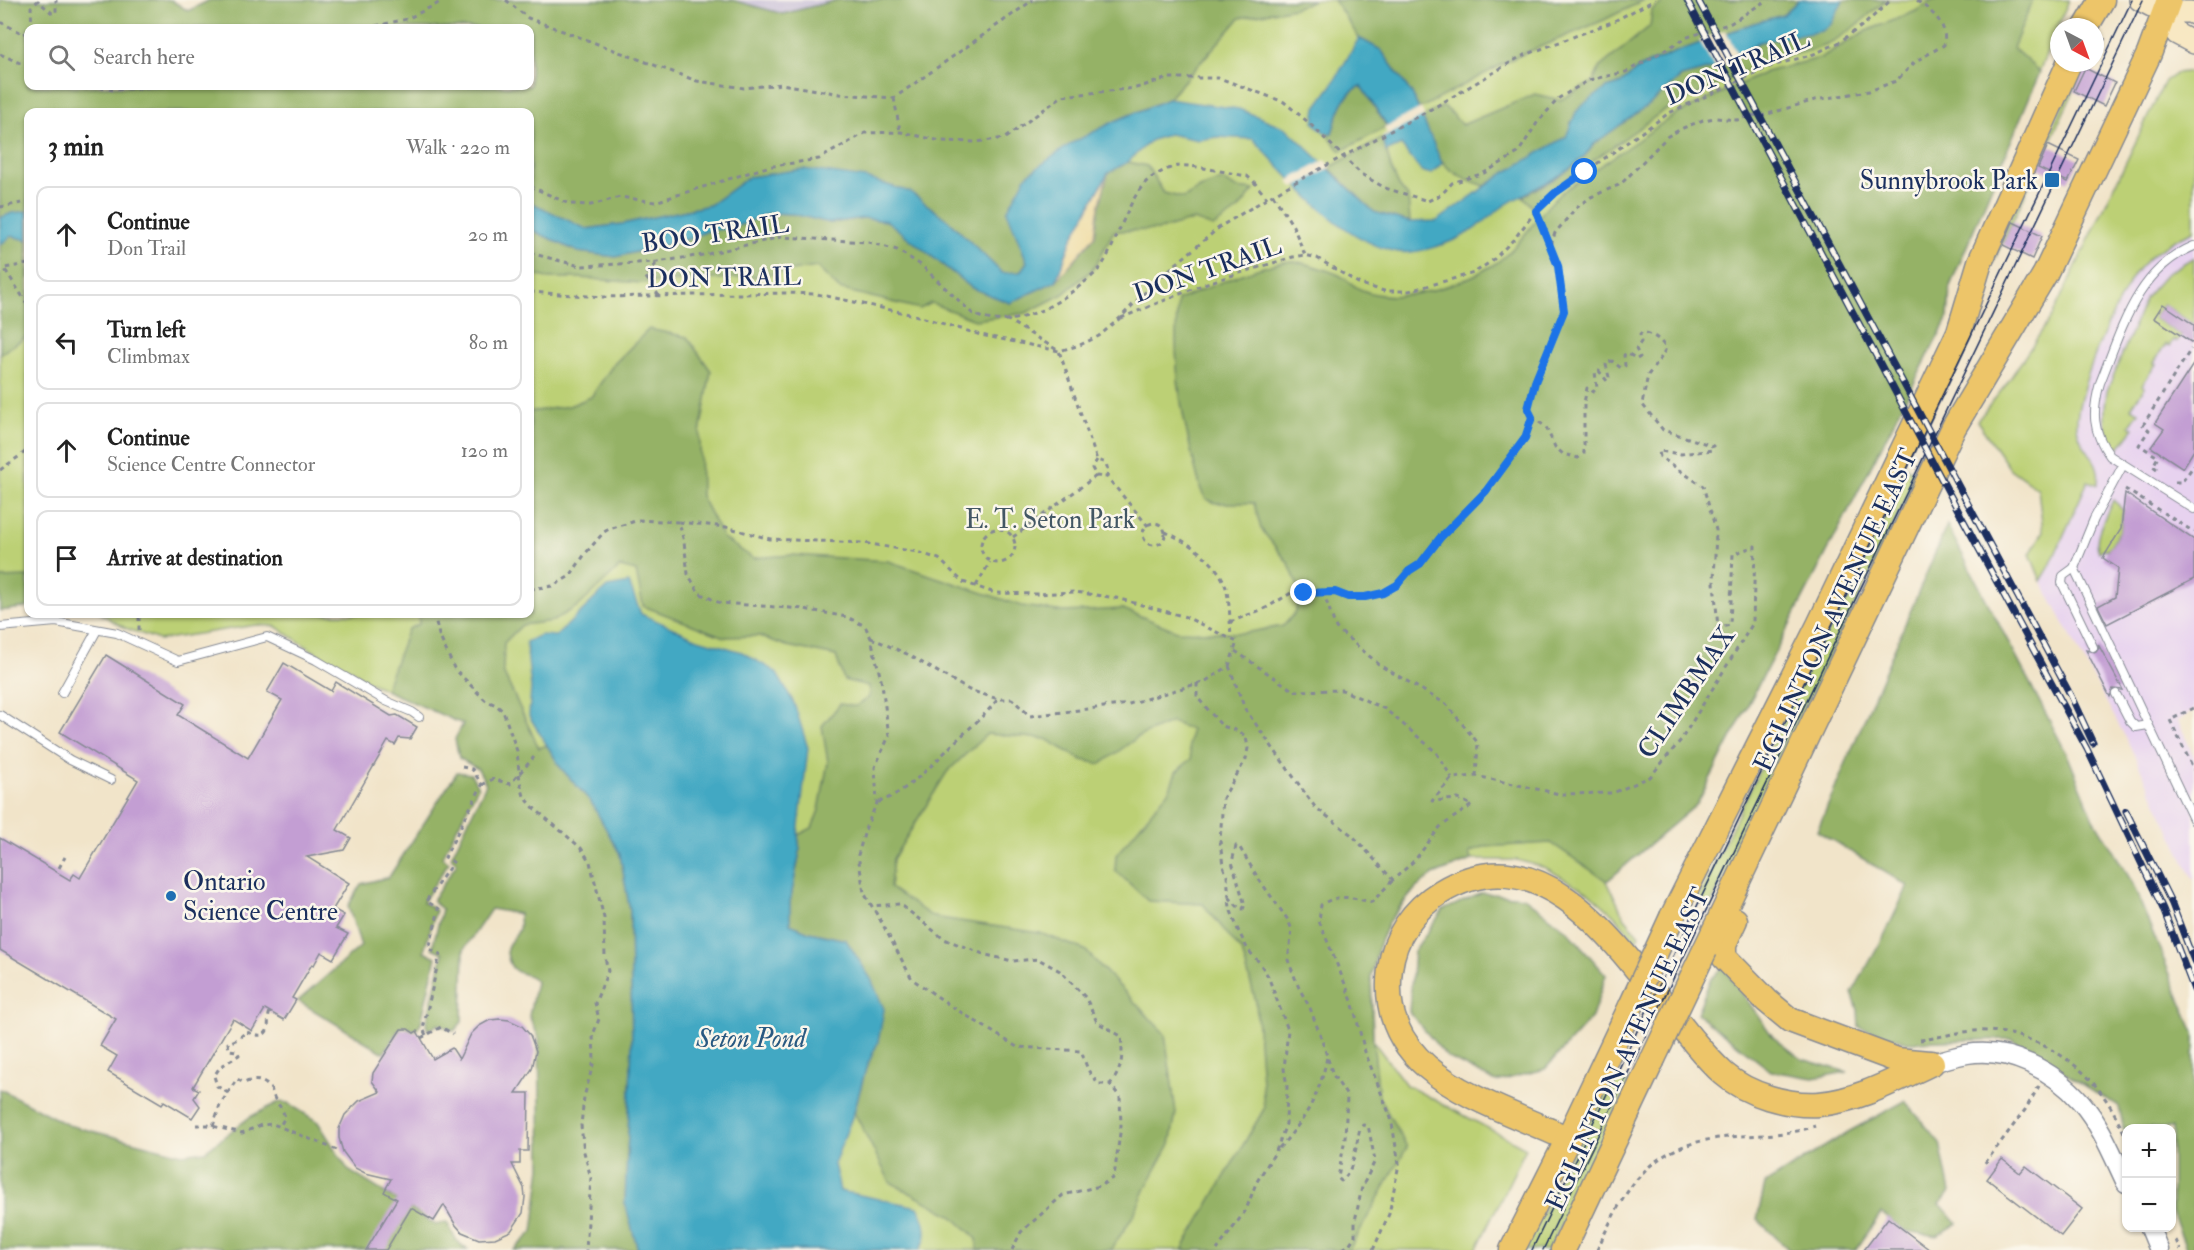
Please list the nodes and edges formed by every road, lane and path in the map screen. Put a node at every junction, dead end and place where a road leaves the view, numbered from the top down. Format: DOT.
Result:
graph roads {
  1 [pos="56,0"];
  2 [pos="441,0"];
  3 [pos="506,0"];
  4 [pos="1033,0"];
  5 [pos="1656,0"];
  6 [pos="1767,0"];
  7 [pos="1891,0"];
  8 [pos="1917,0"];
  9 [pos="2102,0"];
  10 [pos="2140,0"];
  11 [pos="2166,6"];
  12 [pos="2194,14"];
  13 [pos="2099,18"];
  14 [pos="0,22"];
  15 [pos="32,24"];
  16 [pos="385,24"];
  17 [pos="24,34"];
  18 [pos="2194,43"];
  19 [pos="0,54"];
  20 [pos="24,64"];
  21 [pos="2079,72"];
  22 [pos="894,98"];
  23 [pos="900,132"];
  24 [pos="1343,156"];
  25 [pos="534,188"];
  26 [pos="1273,195"];
  27 [pos="1267,198"];
  28 [pos="24,203"];
  29 [pos="0,207"];
  30 [pos="1536,211"];
  31 [pos="2194,246"];
  32 [pos="1551,247"];
  33 [pos="534,254"];
  34 [pos="1305,255"];
  35 [pos="657,262"];
  36 [pos="24,265"];
  37 [pos="534,292"];
  38 [pos="658,296"];
  39 [pos="24,299"];
  40 [pos="1006,319"];
  41 [pos="1119,319"];
  42 [pos="2191,349"];
  43 [pos="1059,351"];
  44 [pos="1532,417"];
  45 [pos="24,453"];
  46 [pos="1097,460"];
  47 [pos="2123,465"];
  48 [pos="2194,465"];
  49 [pos="0,470"];
  50 [pos="2161,472"];
  51 [pos="1096,476"];
  52 [pos="1107,477"];
  53 [pos="2169,477"];
  54 [pos="2125,489"];
  55 [pos="2194,509"];
  56 [pos="678,522"];
  57 [pos="1148,526"];
  58 [pos="1165,532"];
  59 [pos="2194,532"];
  60 [pos="1012,537"];
  61 [pos="990,562"];
  62 [pos="2074,568"];
  63 [pos="975,586"];
  64 [pos="534,588"];
  65 [pos="1323,592"];
  66 [pos="436,618"];
  67 [pos="1230,622"];
  68 [pos="0,627"];
  69 [pos="97,630"];
  70 [pos="871,638"];
  71 [pos="1231,638"];
  72 [pos="2093,647"];
  73 [pos="1235,651"];
  74 [pos="1230,666"];
  75 [pos="1197,683"];
  76 [pos="62,693"];
  77 [pos="2116,693"];
  78 [pos="998,699"];
  79 [pos="2194,708"];
  80 [pos="0,716"];
  81 [pos="419,717"];
  82 [pos="2148,725"];
  83 [pos="1803,743"];
  84 [pos="534,757"];
  85 [pos="462,766"];
  86 [pos="2194,770"];
  87 [pos="519,774"];
  88 [pos="1476,776"];
  89 [pos="1452,778"];
  90 [pos="111,780"];
  91 [pos="482,785"];
  92 [pos="877,803"];
  93 [pos="2194,821"];
  94 [pos="65,857"];
  95 [pos="59,868"];
  96 [pos="1393,880"];
  97 [pos="1229,897"];
  98 [pos="871,906"];
  99 [pos="270,1012"];
  100 [pos="453,1034"];
  101 [pos="426,1035"];
  102 [pos="421,1038"];
  103 [pos="1328,1056"];
  104 [pos="1932,1063"];
  105 [pos="2046,1073"];
  106 [pos="1110,1084"];
  107 [pos="228,1093"];
  108 [pos="1820,1124"];
  109 [pos="196,1125"];
  110 [pos="213,1126"];
  111 [pos="280,1126"];
  112 [pos="1568,1139"];
  113 [pos="338,1150"];
  114 [pos="1276,1151"];
  115 [pos="1985,1163"];
  116 [pos="2124,1178"];
  117 [pos="2152,1232"];
  118 [pos="585,1250"];
  119 [pos="1012,1250"];
  120 [pos="1217,1250"];
  121 [pos="1341,1250"];
  122 [pos="1373,1250"];
  123 [pos="1512,1250"];
  124 [pos="1563,1250"];
  125 [pos="1597,1250"];
  126 [pos="2159,1250"];
  1 -- 15 [label="path"];
  2 -- 16 [label="path"];
  3 -- 22 [label="path"];
  4 -- 22 [label="path"];
  5 -- 24 [label="path"];
  6 -- 24 [label="path"];
  7 -- 30 [label="path, DON TRAIL"];
  8 -- 32 [label="path"];
  9 -- 13 [label="main road"];
  10 -- 11 [label="main road"];
  11 -- 12 [label="main road"];
  11 -- 18 [label="main road"];
  11 -- 83 [label="main road, EGLINTON AVENUE EAST"];
  14 -- 17 [label="path"];
  19 -- 20 [label="path"];
  21 -- 112 [label="main road, EGLINTON AVENUE EAST, bridge"];
  22 -- 23 [label="path"];
  23 -- 24 [label="path"];
  23 -- 25 [label="path"];
  24 -- 26 [label="path, DON TRAIL"];
  26 -- 27 [label="path, DON TRAIL"];
  26 -- 34 [label="path"];
  27 -- 40 [label="path, BOO TRAIL"];
  27 -- 41 [label="path, DON TRAIL"];
  28 -- 29 [label="path"];
  30 -- 32 [label="path"];
  30 -- 34 [label="path, DON TRAIL"];
  31 -- 47 [label="lane"];
  32 -- 44 [label="path"];
  33 -- 35 [label="path, BOO TRAIL"];
  34 -- 41 [label="path, DON TRAIL"];
  35 -- 38 [label="path"];
  35 -- 40 [label="path, BOO TRAIL"];
  36 -- 39 [label="path"];
  37 -- 38 [label="path, DON TRAIL"];
  38 -- 43 [label="path, DON TRAIL"];
  40 -- 43 [label="path"];
  41 -- 43 [label="path, DON TRAIL"];
  42 -- 50 [label="path"];
  43 -- 46 [label="path"];
  44 -- 65 [label="path"];
  44 -- 88 [label="path, CLIMBMAX"];
  45 -- 49 [label="path"];
  46 -- 51 [label="path"];
  46 -- 52 [label="path"];
  47 -- 55 [label="lane"];
  47 -- 62 [label="lane"];
  48 -- 53 [label="path"];
  51 -- 52 [label="path"];
  51 -- 60 [label="path"];
  52 -- 57 [label="path"];
  54 -- 59 [label="path"];
  56 -- 63 [label="path"];
  56 -- 64 [label="path"];
  56 -- 70 [label="path"];
  57 -- 58 [label="path"];
  57 -- 58 [label="path"];
  58 -- 67 [label="path"];
  60 -- 61 [label="path"];
  60 -- 61 [label="path"];
  61 -- 63 [label="path"];
  62 -- 72 [label="lane"];
  62 -- 82 [label="lane"];
  63 -- 71 [label="path"];
  65 -- 67 [label="path"];
  65 -- 88 [label="path"];
  66 -- 87 [label="path"];
  67 -- 71 [label="path"];
  68 -- 69 [label="lane"];
  69 -- 76 [label="lane"];
  69 -- 81 [label="lane"];
  70 -- 78 [label="path"];
  70 -- 92 [label="path"];
  71 -- 73 [label="path"];
  73 -- 74 [label="path"];
  73 -- 89 [label="path"];
  74 -- 75 [label="path"];
  74 -- 96 [label="path"];
  75 -- 78 [label="path"];
  75 -- 97 [label="path"];
  77 -- 82 [label="lane"];
  78 -- 92 [label="path"];
  79 -- 86 [label="path"];
  80 -- 90 [label="lane"];
  82 -- 93 [label="lane"];
  83 -- 104 [label="main road"];
  83 -- 124 [label="main road, EGLINTON AVENUE EAST, bridge"];
  84 -- 87 [label="path"];
  85 -- 91 [label="path"];
  87 -- 91 [label="path"];
  87 -- 118 [label="path"];
  88 -- 89 [label="path, CLIMBMAX"];
  89 -- 96 [label="path"];
  91 -- 101 [label="path"];
  92 -- 98 [label="path"];
  94 -- 95 [label="path"];
  96 -- 122 [label="path"];
  97 -- 103 [label="path"];
  97 -- 114 [label="path"];
  98 -- 106 [label="path"];
  98 -- 106 [label="path"];
  99 -- 107 [label="path"];
  100 -- 101 [label="path"];
  101 -- 102 [label="path"];
  103 -- 114 [label="path"];
  103 -- 121 [label="path"];
  104 -- 105 [label="street"];
  104 -- 112 [label="main road"];
  105 -- 115 [label="path"];
  105 -- 116 [label="street"];
  106 -- 119 [label="path"];
  107 -- 110 [label="path"];
  107 -- 111 [label="path"];
  108 -- 125 [label="path"];
  109 -- 110 [label="path"];
  110 -- 111 [label="path"];
  111 -- 113 [label="path"];
  112 -- 123 [label="main road, EGLINTON AVENUE EAST"];
  114 -- 120 [label="path"];
  117 -- 126 [label="street"];
}
